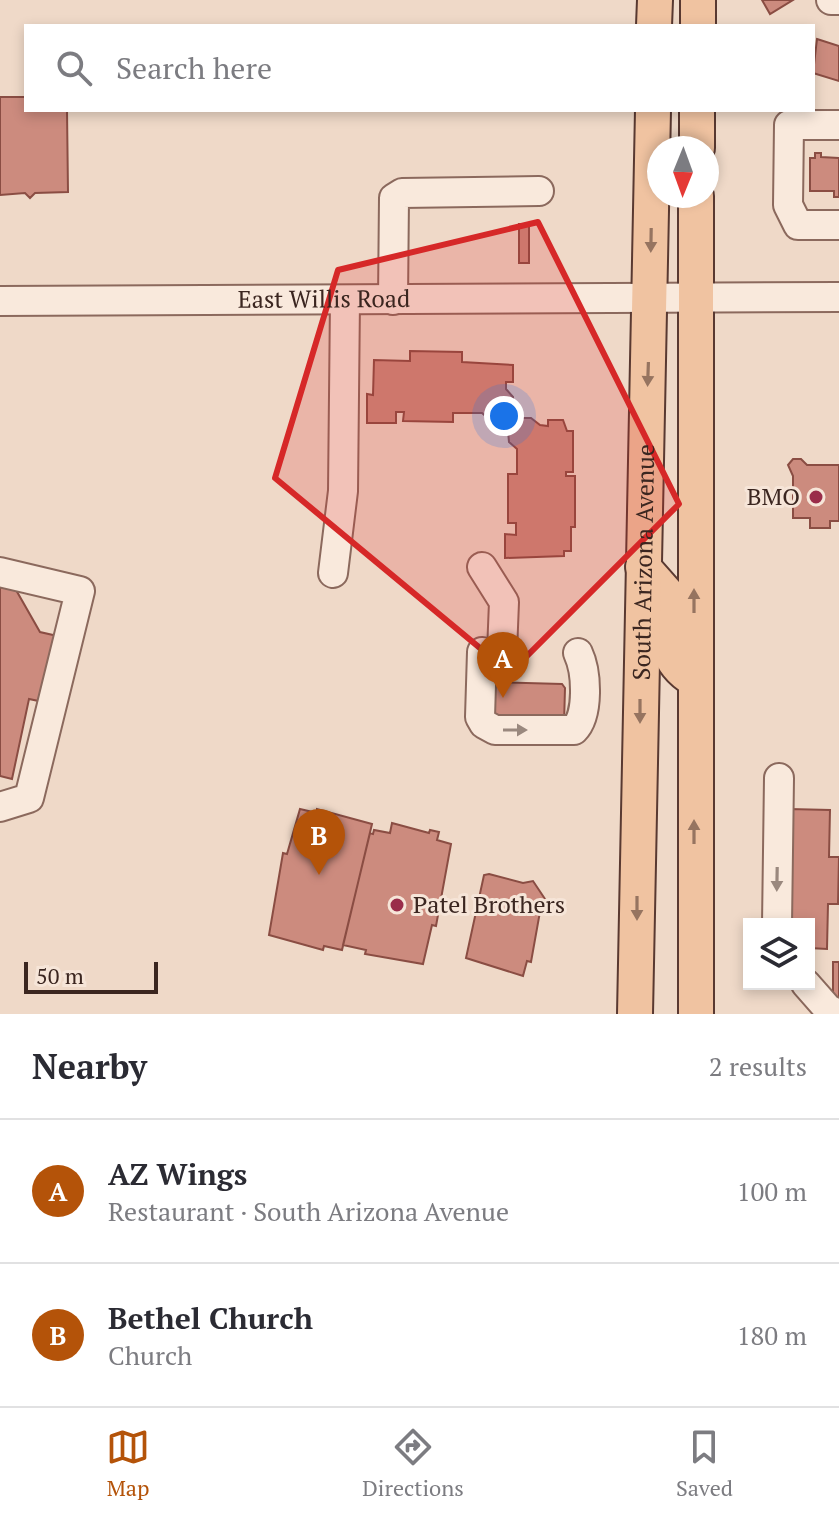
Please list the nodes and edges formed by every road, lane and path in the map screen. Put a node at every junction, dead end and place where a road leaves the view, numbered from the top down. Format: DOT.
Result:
graph roads {
  1 [pos="655,0"];
  2 [pos="698,0"];
  3 [pos="831,0"];
  4 [pos="839,0"];
  5 [pos="654,24"];
  6 [pos="698,24"];
  7 [pos="653,112"];
  8 [pos="697,112"];
  9 [pos="838,131"];
  10 [pos="697,136"];
  11 [pos="539,191"];
  12 [pos="696,208"];
  13 [pos="839,225"];
  14 [pos="650,296"];
  15 [pos="696,296"];
  16 [pos="839,297"];
  17 [pos="345,300"];
  18 [pos="393,300"];
  19 [pos="0,301"];
  20 [pos="482,567"];
  21 [pos="643,567"];
  22 [pos="0,572"];
  23 [pos="333,573"];
  24 [pos="578,653"];
  25 [pos="694,679"];
  26 [pos="779,778"];
  27 [pos="0,807"];
  28 [pos="777,918"];
  29 [pos="811,990"];
  30 [pos="635,1014"];
  31 [pos="696,1014"];
  32 [pos="838,1014"];
  1 -- 5 [label="main road"];
  2 -- 6 [label="main road"];
  3 -- 4 [label="street"];
  7 -- 14 [label="main road, South Arizona Avenue, one-way"];
  8 -- 10 [label="main road"];
  9 -- 13 [label="street"];
  11 -- 18 [label="street"];
  12 -- 15 [label="main road, South Arizona Avenue"];
  14 -- 15 [label="street, East Willis Road"];
  14 -- 18 [label="street, East Willis Road"];
  14 -- 21 [label="main road, South Arizona Avenue, one-way"];
  15 -- 16 [label="street, East Willis Road"];
  25 -- 15 [label="main road, South Arizona Avenue, one-way"];
  17 -- 18 [label="street, East Willis Road"];
  17 -- 19 [label="street, East Willis Road"];
  17 -- 23 [label="street"];
  20 -- 24 [label="street, one-way"];
  21 -- 25 [label="main road"];
  21 -- 30 [label="main road, South Arizona Avenue, one-way"];
  22 -- 27 [label="street"];
  31 -- 25 [label="main road, South Arizona Avenue, one-way"];
  26 -- 28 [label="street, one-way"];
  29 -- 32 [label="street"];
}
